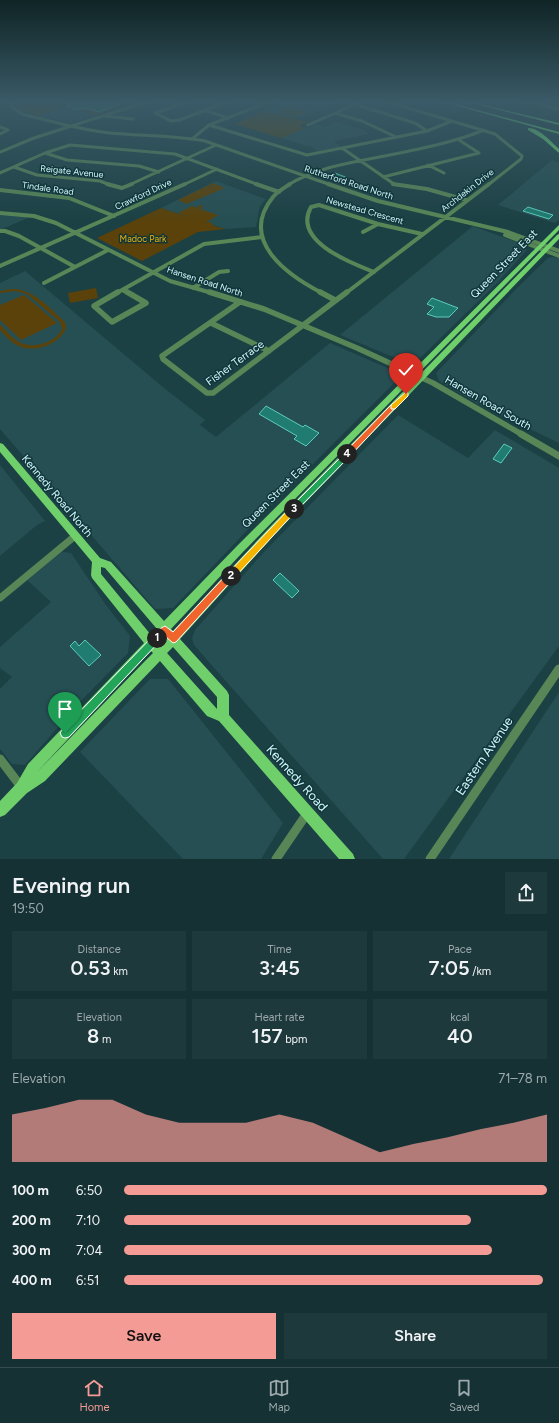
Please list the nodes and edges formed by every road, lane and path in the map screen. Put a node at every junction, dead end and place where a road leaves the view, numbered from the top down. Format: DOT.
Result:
graph roads {
  1 [pos="30,141"];
  2 [pos="200,141"];
  3 [pos="262,141"];
  4 [pos="376,141"];
  5 [pos="454,141"];
  6 [pos="461,141"];
  7 [pos="504,141"];
  8 [pos="548,141"];
  9 [pos="216,145"];
  10 [pos="342,148"];
  11 [pos="0,152"];
  12 [pos="559,152"];
  13 [pos="45,154"];
  14 [pos="188,158"];
  15 [pos="359,161"];
  16 [pos="428,165"];
  17 [pos="14,167"];
  18 [pos="217,169"];
  19 [pos="159,172"];
  20 [pos="0,173"];
  21 [pos="444,173"];
  22 [pos="305,176"];
  23 [pos="383,177"];
  24 [pos="0,190"];
  25 [pos="279,192"];
  26 [pos="466,200"];
  27 [pos="0,213"];
  28 [pos="114,216"];
  29 [pos="446,216"];
  30 [pos="378,224"];
  31 [pos="559,227"];
  32 [pos="0,231"];
  33 [pos="363,232"];
  34 [pos="77,233"];
  35 [pos="422,234"];
  36 [pos="559,236"];
  37 [pos="262,237"];
  38 [pos="40,247"];
  39 [pos="544,247"];
  40 [pos="108,250"];
  41 [pos="559,251"];
  42 [pos="559,256"];
  43 [pos="0,266"];
  44 [pos="75,267"];
  45 [pos="228,271"];
  46 [pos="374,272"];
  47 [pos="153,273"];
  48 [pos="44,283"];
  49 [pos="193,288"];
  50 [pos="122,290"];
  51 [pos="335,300"];
  52 [pos="240,302"];
  53 [pos="211,323"];
  54 [pos="302,325"];
  55 [pos="268,351"];
  56 [pos="414,374"];
  57 [pos="1,448"];
  58 [pos="559,456"];
  59 [pos="75,536"];
  60 [pos="96,561"];
  61 [pos="0,598"];
  62 [pos="165,630"];
  63 [pos="173,639"];
  64 [pos="152,643"];
  65 [pos="160,653"];
  66 [pos="559,668"];
  67 [pos="223,717"];
  68 [pos="0,759"];
  69 [pos="22,788"];
  70 [pos="0,810"];
  71 [pos="308,812"];
  72 [pos="276,859"];
  73 [pos="348,859"];
  74 [pos="430,859"];
  1 -- 11 [label="street"];
  2 -- 9 [label="street, Rutherford Road North"];
  3 -- 10 [label="street"];
  4 -- 10 [label="street"];
  5 -- 15 [label="street"];
  6 -- 16 [label="street"];
  7 -- 26 [label="street, Archdekin Drive"];
  8 -- 12 [label="highway"];
  9 -- 14 [label="street, Reigate Avenue"];
  9 -- 22 [label="street, Rutherford Road North"];
  10 -- 15 [label="street"];
  13 -- 14 [label="street"];
  13 -- 17 [label="street"];
  13 -- 19 [label="street"];
  14 -- 18 [label="street"];
  14 -- 19 [label="street, Reigate Avenue"];
  15 -- 22 [label="street"];
  15 -- 23 [label="street"];
  16 -- 21 [label="street"];
  16 -- 23 [label="street"];
  17 -- 19 [label="street, Reigate Avenue"];
  17 -- 20 [label="street"];
  18 -- 25 [label="street"];
  18 -- 28 [label="street, Crawford Drive"];
  22 -- 25 [label="street"];
  22 -- 29 [label="street, Rutherford Road North"];
  23 -- 26 [label="street"];
  24 -- 28 [label="street, Tindale Road"];
  25 -- 37 [label="street"];
  26 -- 29 [label="street, Archdekin Drive"];
  27 -- 34 [label="street, Hansen Road North"];
  28 -- 34 [label="street, Crawford Drive"];
  29 -- 35 [label="street, Archdekin Drive"];
  29 -- 39 [label="street, Rutherford Road North"];
  30 -- 33 [label="street"];
  30 -- 35 [label="street, Newstead Crescent"];
  30 -- 46 [label="street, Newstead Crescent"];
  31 -- 39 [label="main road, Queen Street East"];
  32 -- 38 [label="street"];
  34 -- 38 [label="street, Crawford Drive"];
  34 -- 40 [label="street, Hansen Road North"];
  35 -- 46 [label="street, Archdekin Drive"];
  36 -- 39 [label="main road, Queen Street East"];
  37 -- 47 [label="street"];
  37 -- 51 [label="street"];
  38 -- 43 [label="street, Crawford Drive"];
  38 -- 44 [label="street"];
  39 -- 41 [label="street"];
  39 -- 42 [label="street"];
  39 -- 56 [label="main road, Queen Street East"];
  40 -- 44 [label="street"];
  40 -- 47 [label="street, Hansen Road North"];
  44 -- 48 [label="street"];
  45 -- 49 [label="street"];
  46 -- 51 [label="street, Archdekin Drive"];
  47 -- 49 [label="street, Hansen Road North"];
  47 -- 50 [label="street"];
  49 -- 52 [label="street, Hansen Road North"];
  50 -- 50 [label="street"];
  51 -- 54 [label="street, Archdekin Drive"];
  52 -- 53 [label="street, Fisher Terrace"];
  52 -- 54 [label="street, Hansen Road North"];
  53 -- 55 [label="street"];
  53 -- 55 [label="street, Fisher Terrace"];
  54 -- 55 [label="street, Fisher Terrace"];
  54 -- 56 [label="street, Hansen Road North"];
  56 -- 58 [label="street, Hansen Road South"];
  56 -- 62 [label="main road, Queen Street East"];
  56 -- 63 [label="main road, Queen Street East"];
  57 -- 59 [label="main road, Kennedy Road North"];
  59 -- 60 [label="main road, Kennedy Road North"];
  59 -- 61 [label="street"];
  60 -- 62 [label="main road, Kennedy Road North"];
  60 -- 64 [label="main road, Kennedy Road North"];
  62 -- 63 [label="main road"];
  62 -- 64 [label="main road, Queen Street East"];
  63 -- 65 [label="main road, Queen Street East"];
  63 -- 67 [label="main road"];
  64 -- 65 [label="main road, Kennedy Road"];
  64 -- 69 [label="main road, Queen Street East"];
  65 -- 67 [label="main road, Kennedy Road"];
  65 -- 69 [label="main road, Queen Street East"];
  66 -- 74 [label="street, Eastern Avenue"];
  67 -- 71 [label="main road, Kennedy Road"];
  68 -- 69 [label="street"];
  69 -- 70 [label="main road, Queen Street East"];
  71 -- 72 [label="street"];
  71 -- 73 [label="main road, Kennedy Road"];
}
